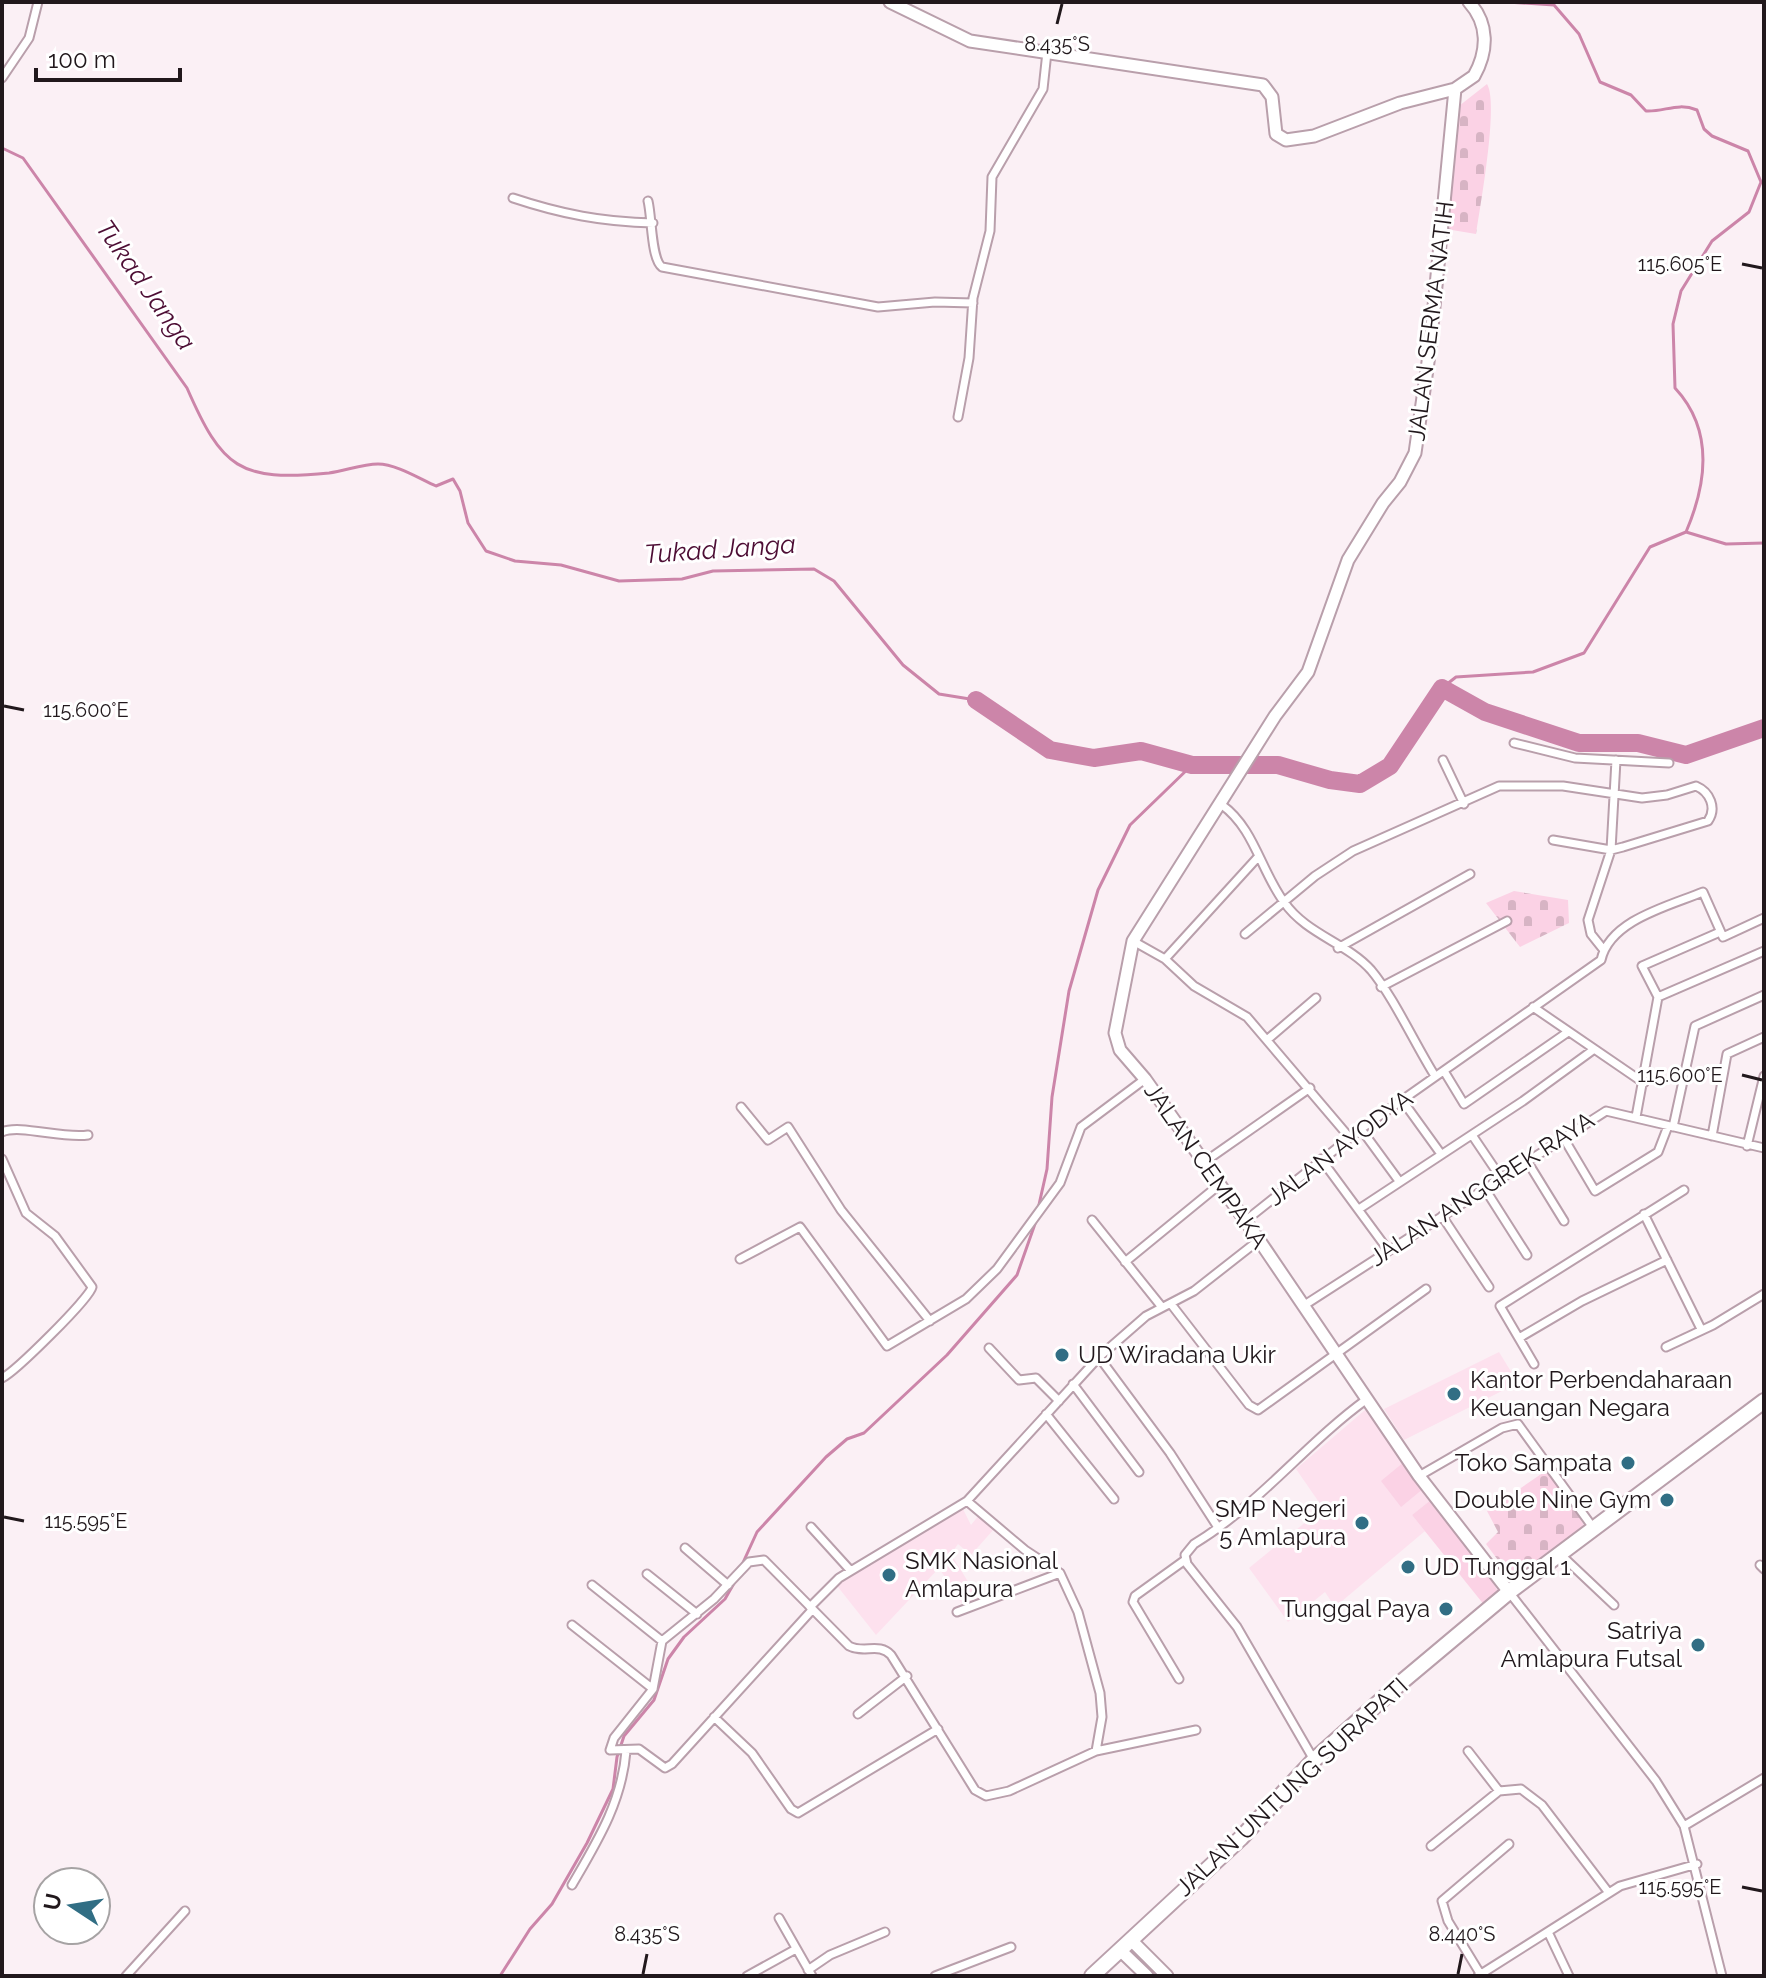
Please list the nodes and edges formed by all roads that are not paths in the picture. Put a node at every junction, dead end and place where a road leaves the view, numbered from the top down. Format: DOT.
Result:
graph roads {
  1 [pos="38,2"];
  2 [pos="890,2"];
  3 [pos="1469,2"];
  4 [pos="1047,52"];
  5 [pos="2,78"];
  6 [pos="1455,89"];
  7 [pos="513,198"];
  8 [pos="648,201"];
  9 [pos="653,223"];
  10 [pos="973,303"];
  11 [pos="958,417"];
  12 [pos="1275,716"];
  13 [pos="1514,743"];
  14 [pos="1443,760"];
  15 [pos="1616,760"];
  16 [pos="1669,763"];
  17 [pos="1614,793"];
  18 [pos="1464,804"];
  19 [pos="1222,805"];
  20 [pos="1553,840"];
  21 [pos="1611,850"];
  22 [pos="1258,857"];
  23 [pos="1470,874"];
  24 [pos="1284,903"];
  25 [pos="1764,918"];
  26 [pos="1507,921"];
  27 [pos="1720,932"];
  28 [pos="1245,934"];
  29 [pos="1133,941"];
  30 [pos="1338,948"];
  31 [pos="1603,949"];
  32 [pos="1764,951"];
  33 [pos="1165,959"];
  34 [pos="1381,987"];
  35 [pos="1764,995"];
  36 [pos="1658,997"];
  37 [pos="1316,998"];
  38 [pos="1533,1007"];
  39 [pos="1568,1032"];
  40 [pos="1764,1037"];
  41 [pos="1268,1039"];
  42 [pos="1593,1050"];
  43 [pos="1444,1071"];
  44 [pos="1435,1076"];
  45 [pos="1764,1076"];
  46 [pos="1145,1079"];
  47 [pos="1644,1083"];
  48 [pos="1310,1088"];
  49 [pos="1402,1100"];
  50 [pos="741,1107"];
  51 [pos="1636,1117"];
  52 [pos="1670,1126"];
  53 [pos="1361,1129"];
  54 [pos="2,1132"];
  55 [pos="88,1135"];
  56 [pos="1472,1135"];
  57 [pos="1712,1136"];
  58 [pos="1563,1137"];
  59 [pos="1350,1138"];
  60 [pos="1747,1146"];
  61 [pos="1764,1148"];
  62 [pos="1441,1154"];
  63 [pos="2,1159"];
  64 [pos="1321,1159"];
  65 [pos="1527,1161"];
  66 [pos="1203,1163"];
  67 [pos="1501,1178"];
  68 [pos="1399,1181"];
  69 [pos="1219,1185"];
  70 [pos="1485,1189"];
  71 [pos="1684,1190"];
  72 [pos="1359,1209"];
  73 [pos="1644,1214"];
  74 [pos="1442,1216"];
  75 [pos="1092,1220"];
  76 [pos="1245,1221"];
  77 [pos="1564,1221"];
  78 [pos="1259,1240"];
  79 [pos="1388,1250"];
  80 [pos="1527,1255"];
  81 [pos="740,1259"];
  82 [pos="1667,1260"];
  83 [pos="1125,1262"];
  84 [pos="1489,1287"];
  85 [pos="1426,1289"];
  86 [pos="1764,1294"];
  87 [pos="1171,1304"];
  88 [pos="1161,1306"];
  89 [pos="1303,1306"];
  90 [pos="930,1321"];
  91 [pos="1701,1329"];
  92 [pos="1519,1338"];
  93 [pos="1666,1347"];
  94 [pos="989,1348"];
  95 [pos="1335,1354"];
  96 [pos="1099,1357"];
  97 [pos="1534,1364"];
  98 [pos="2,1378"];
  99 [pos="1073,1384"];
  100 [pos="1367,1399"];
  101 [pos="1059,1401"];
  102 [pos="1764,1401"];
  103 [pos="1046,1414"];
  104 [pos="1139,1472"];
  105 [pos="1419,1476"];
  106 [pos="1114,1499"];
  107 [pos="967,1501"];
  108 [pos="811,1527"];
  109 [pos="1219,1529"];
  110 [pos="1594,1529"];
  111 [pos="685,1548"];
  112 [pos="1560,1554"];
  113 [pos="1185,1560"];
  114 [pos="850,1570"];
  115 [pos="1060,1573"];
  116 [pos="647,1574"];
  117 [pos="592,1585"];
  118 [pos="728,1585"];
  119 [pos="1509,1592"];
  120 [pos="1614,1605"];
  121 [pos="811,1609"];
  122 [pos="957,1612"];
  123 [pos="697,1614"];
  124 [pos="572,1625"];
  125 [pos="662,1641"];
  126 [pos="907,1676"];
  127 [pos="1179,1679"];
  128 [pos="653,1689"];
  129 [pos="858,1714"];
  130 [pos="714,1717"];
  131 [pos="938,1729"];
  132 [pos="1196,1730"];
  133 [pos="1096,1751"];
  134 [pos="1468,1751"];
  135 [pos="620,1752"];
  136 [pos="1314,1760"];
  137 [pos="1764,1778"];
  138 [pos="1499,1791"];
  139 [pos="1684,1826"];
  140 [pos="1509,1844"];
  141 [pos="1431,1846"];
  142 [pos="1697,1864"];
  143 [pos="572,1885"];
  144 [pos="1609,1893"];
  145 [pos="185,1911"];
  146 [pos="779,1918"];
  147 [pos="885,1932"];
  148 [pos="1549,1934"];
  149 [pos="1125,1945"];
  150 [pos="1011,1947"];
  151 [pos="796,1949"];
  152 [pos="810,1973"];
  153 [pos="1480,1975"];
  154 [pos="126,1976"];
  155 [pos="747,1976"];
  156 [pos="935,1976"];
  157 [pos="1092,1976"];
  158 [pos="1147,1976"];
  159 [pos="1167,1976"];
  160 [pos="1569,1976"];
  161 [pos="1722,1976"];
  1 -- 5 [label="street"];
  2 -- 4 [label="street"];
  3 -- 6 [label="street"];
  4 -- 6 [label="street"];
  4 -- 10 [label="street"];
  6 -- 12 [label="street, JALAN SERMA NATIH"];
  7 -- 9 [label="street"];
  8 -- 9 [label="street"];
  9 -- 10 [label="street"];
  10 -- 11 [label="street"];
  12 -- 19 [label="street, JALAN CEMPAKA"];
  13 -- 15 [label="street"];
  14 -- 18 [label="street"];
  15 -- 16 [label="street"];
  15 -- 17 [label="street"];
  17 -- 18 [label="street"];
  17 -- 21 [label="street"];
  17 -- 21 [label="street"];
  18 -- 24 [label="street"];
  19 -- 22 [label="street, JALAN AYODYA"];
  19 -- 29 [label="street, JALAN CEMPAKA"];
  20 -- 21 [label="street"];
  21 -- 31 [label="street"];
  22 -- 24 [label="street, JALAN AYODYA"];
  22 -- 33 [label="street"];
  23 -- 30 [label="street"];
  24 -- 28 [label="street"];
  24 -- 30 [label="street, JALAN AYODYA"];
  25 -- 27 [label="street"];
  26 -- 34 [label="street"];
  27 -- 31 [label="street, JALAN AYODYA"];
  27 -- 36 [label="street"];
  29 -- 33 [label="street"];
  29 -- 46 [label="street, JALAN CEMPAKA"];
  30 -- 34 [label="street, JALAN AYODYA"];
  31 -- 38 [label="street, JALAN AYODYA"];
  32 -- 36 [label="street"];
  33 -- 41 [label="street"];
  34 -- 44 [label="street, JALAN AYODYA"];
  35 -- 52 [label="street"];
  36 -- 47 [label="street"];
  37 -- 41 [label="street"];
  38 -- 39 [label="street"];
  38 -- 43 [label="street, JALAN AYODYA"];
  39 -- 42 [label="street"];
  39 -- 43 [label="street"];
  40 -- 57 [label="street"];
  41 -- 48 [label="street"];
  42 -- 47 [label="street"];
  42 -- 56 [label="street"];
  43 -- 44 [label="street, JALAN AYODYA"];
  44 -- 49 [label="street, JALAN AYODYA"];
  45 -- 60 [label="street"];
  46 -- 66 [label="street, JALAN CEMPAKA"];
  46 -- 90 [label="street"];
  47 -- 51 [label="street"];
  48 -- 59 [label="street"];
  48 -- 66 [label="street"];
  49 -- 53 [label="street, JALAN AYODYA"];
  49 -- 62 [label="street"];
  50 -- 90 [label="street"];
  51 -- 52 [label="street, JALAN ANGGREK RAYA"];
  51 -- 58 [label="street, JALAN ANGGREK RAYA"];
  52 -- 57 [label="street, JALAN ANGGREK RAYA"];
  52 -- 58 [label="street"];
  53 -- 59 [label="street, JALAN AYODYA"];
  53 -- 68 [label="street"];
  54 -- 55 [label="street"];
  56 -- 62 [label="street"];
  56 -- 67 [label="street"];
  57 -- 60 [label="street, JALAN ANGGREK RAYA"];
  58 -- 65 [label="street, JALAN ANGGREK RAYA"];
  59 -- 64 [label="street, JALAN AYODYA"];
  60 -- 61 [label="street, JALAN ANGGREK RAYA"];
  62 -- 68 [label="street"];
  63 -- 98 [label="street"];
  64 -- 72 [label="street"];
  64 -- 76 [label="street, JALAN AYODYA"];
  65 -- 67 [label="street, JALAN ANGGREK RAYA"];
  65 -- 77 [label="street"];
  66 -- 69 [label="street, JALAN CEMPAKA"];
  67 -- 70 [label="street, JALAN ANGGREK RAYA"];
  68 -- 72 [label="street"];
  69 -- 76 [label="street, JALAN CEMPAKA"];
  69 -- 83 [label="street"];
  70 -- 74 [label="street, JALAN ANGGREK RAYA"];
  70 -- 80 [label="street"];
  71 -- 73 [label="street"];
  72 -- 79 [label="street"];
  73 -- 82 [label="street"];
  73 -- 92 [label="street"];
  74 -- 79 [label="street, JALAN ANGGREK RAYA"];
  74 -- 84 [label="street"];
  75 -- 83 [label="street"];
  76 -- 78 [label="street, JALAN CEMPAKA"];
  78 -- 87 [label="street"];
  78 -- 89 [label="street, JALAN CEMPAKA"];
  79 -- 89 [label="street, JALAN ANGGREK RAYA"];
  81 -- 90 [label="street"];
  82 -- 91 [label="street"];
  82 -- 92 [label="street"];
  83 -- 88 [label="street"];
  85 -- 95 [label="street"];
  86 -- 91 [label="street"];
  87 -- 88 [label="street"];
  87 -- 95 [label="street"];
  88 -- 96 [label="street"];
  89 -- 95 [label="street, JALAN CEMPAKA"];
  91 -- 93 [label="street"];
  92 -- 97 [label="street"];
  94 -- 101 [label="street"];
  95 -- 100 [label="street, JALAN CEMPAKA"];
  96 -- 99 [label="street"];
  96 -- 109 [label="street"];
  99 -- 101 [label="street"];
  99 -- 104 [label="street"];
  100 -- 105 [label="street, JALAN CEMPAKA"];
  100 -- 109 [label="street"];
  101 -- 103 [label="street"];
  102 -- 110 [label="highway, JALAN UNTUNG SURAPATI"];
  103 -- 106 [label="street"];
  103 -- 107 [label="street"];
  105 -- 110 [label="street"];
  105 -- 119 [label="street, JALAN CEMPAKA"];
  107 -- 114 [label="street"];
  107 -- 115 [label="street"];
  108 -- 114 [label="street"];
  109 -- 113 [label="street"];
  110 -- 112 [label="highway, JALAN UNTUNG SURAPATI"];
  111 -- 118 [label="street"];
  112 -- 119 [label="highway, JALAN UNTUNG SURAPATI"];
  112 -- 120 [label="street"];
  113 -- 127 [label="street"];
  113 -- 136 [label="street"];
  114 -- 121 [label="street"];
  115 -- 122 [label="street"];
  115 -- 133 [label="street"];
  116 -- 123 [label="street"];
  117 -- 125 [label="street"];
  118 -- 121 [label="street"];
  118 -- 123 [label="street"];
  119 -- 136 [label="highway, JALAN UNTUNG SURAPATI"];
  119 -- 139 [label="street"];
  121 -- 126 [label="street"];
  121 -- 130 [label="street"];
  123 -- 125 [label="street"];
  124 -- 128 [label="street"];
  125 -- 128 [label="street"];
  126 -- 129 [label="street"];
  126 -- 131 [label="street"];
  128 -- 135 [label="street"];
  130 -- 131 [label="street"];
  130 -- 135 [label="street"];
  131 -- 133 [label="street"];
  132 -- 133 [label="street"];
  134 -- 138 [label="street"];
  135 -- 143 [label="street"];
  136 -- 149 [label="highway, JALAN UNTUNG SURAPATI"];
  137 -- 139 [label="street"];
  138 -- 141 [label="street"];
  138 -- 144 [label="street"];
  139 -- 142 [label="street"];
  140 -- 153 [label="street"];
  142 -- 144 [label="street"];
  142 -- 161 [label="street"];
  144 -- 148 [label="street"];
  145 -- 154 [label="street"];
  146 -- 151 [label="street"];
  147 -- 152 [label="street"];
  148 -- 153 [label="street"];
  148 -- 160 [label="street"];
  149 -- 157 [label="highway, JALAN UNTUNG SURAPATI"];
  149 -- 158 [label="street"];
  149 -- 159 [label="street"];
  150 -- 156 [label="street"];
  151 -- 152 [label="street"];
  151 -- 155 [label="street"];
}
